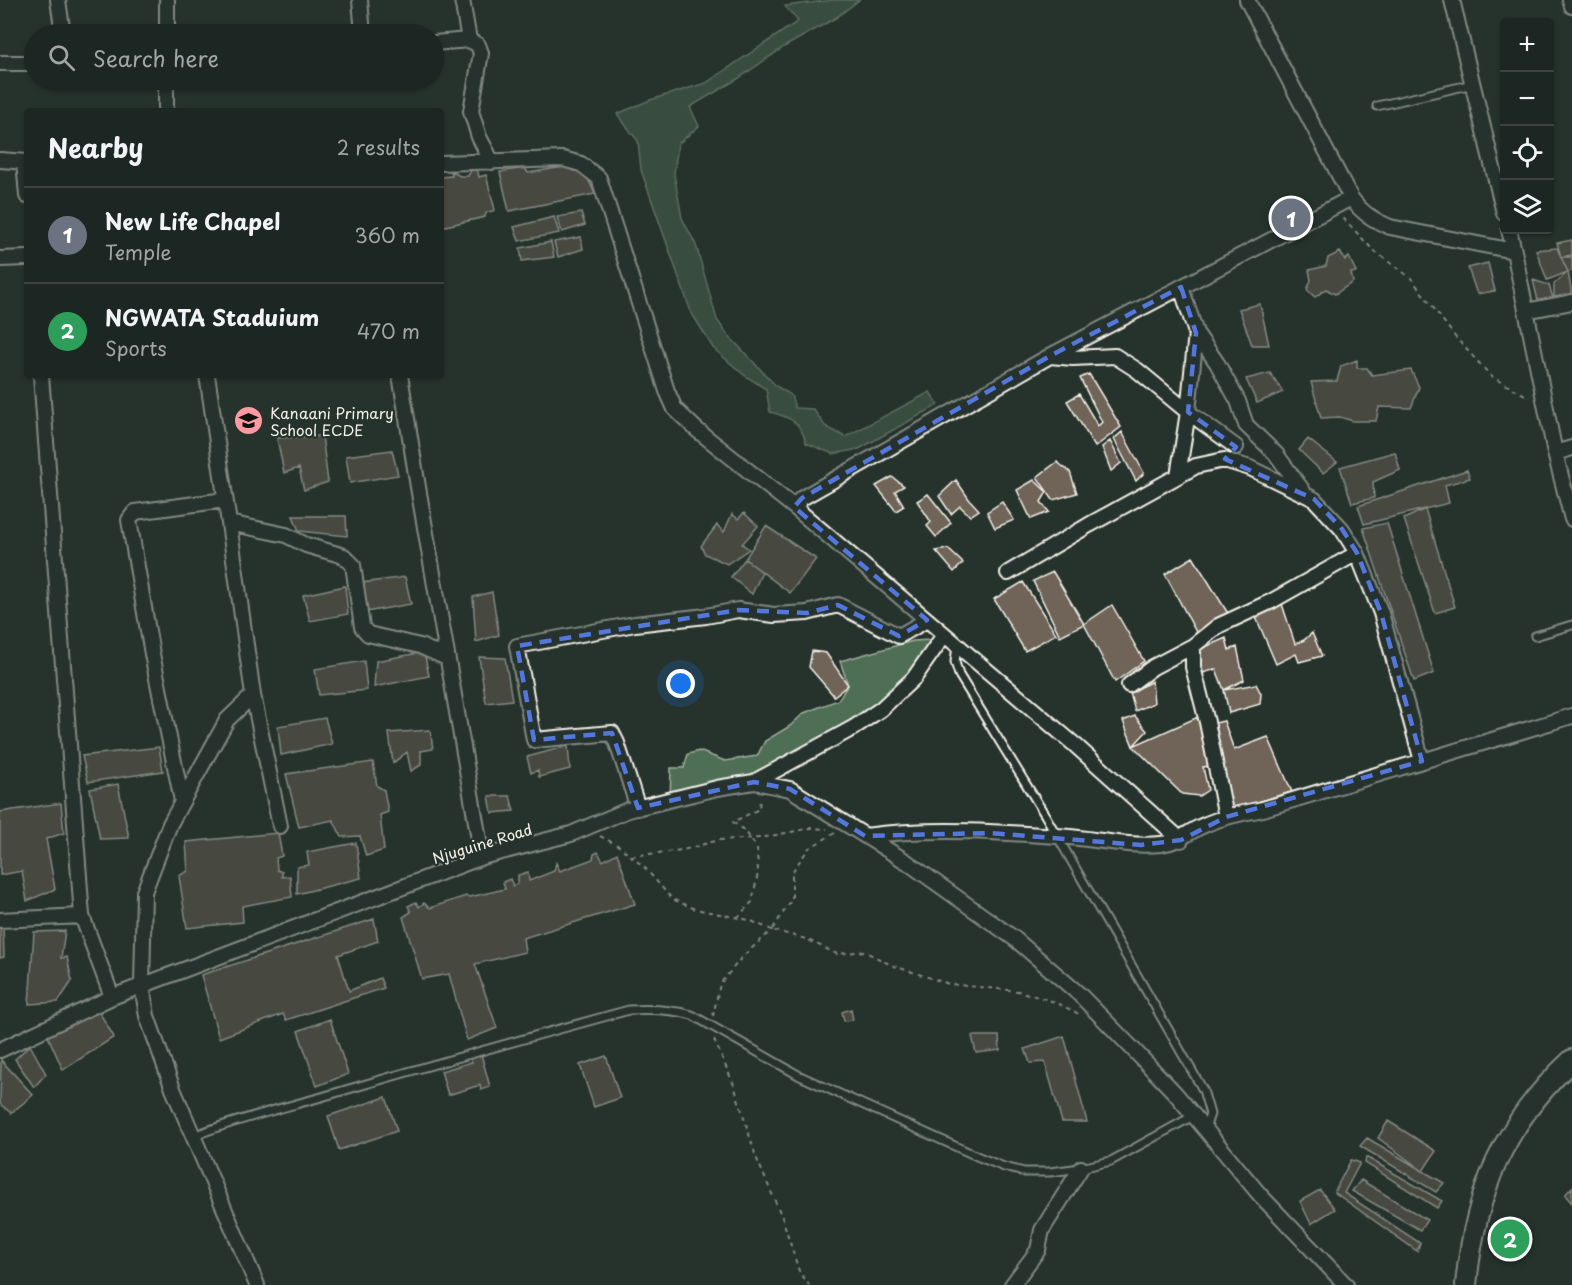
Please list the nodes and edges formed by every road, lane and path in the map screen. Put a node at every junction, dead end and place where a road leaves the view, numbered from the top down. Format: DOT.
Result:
graph roads {
  1 [pos="58,0"];
  2 [pos="167,0"];
  3 [pos="360,0"];
  4 [pos="462,0"];
  5 [pos="1247,0"];
  6 [pos="1452,0"];
  7 [pos="1570,0"];
  8 [pos="1572,6"];
  9 [pos="62,24"];
  10 [pos="167,24"];
  11 [pos="362,24"];
  12 [pos="469,40"];
  13 [pos="444,42"];
  14 [pos="0,63"];
  15 [pos="24,63"];
  16 [pos="1473,84"];
  17 [pos="166,90"];
  18 [pos="1377,106"];
  19 [pos="166,108"];
  20 [pos="0,160"];
  21 [pos="24,162"];
  22 [pos="492,162"];
  23 [pos="444,164"];
  24 [pos="1500,196"];
  25 [pos="1351,198"];
  26 [pos="1333,207"];
  27 [pos="1510,234"];
  28 [pos="1514,251"];
  29 [pos="24,258"];
  30 [pos="0,259"];
  31 [pos="1181,287"];
  32 [pos="1572,302"];
  33 [pos="1526,311"];
  34 [pos="1196,333"];
  35 [pos="1050,356"];
  36 [pos="41,378"];
  37 [pos="207,378"];
  38 [pos="400,378"];
  39 [pos="1545,406"];
  40 [pos="1188,412"];
  41 [pos="1252,431"];
  42 [pos="1236,447"];
  43 [pos="1572,448"];
  44 [pos="1554,453"];
  45 [pos="1224,460"];
  46 [pos="1178,476"];
  47 [pos="1305,495"];
  48 [pos="225,500"];
  49 [pos="794,507"];
  50 [pos="1572,519"];
  51 [pos="229,523"];
  52 [pos="1357,553"];
  53 [pos="1008,573"];
  54 [pos="927,620"];
  55 [pos="1572,625"];
  56 [pos="945,635"];
  57 [pos="1535,636"];
  58 [pos="957,645"];
  59 [pos="1193,646"];
  60 [pos="447,658"];
  61 [pos="1129,685"];
  62 [pos="253,695"];
  63 [pos="1572,716"];
  64 [pos="1422,762"];
  65 [pos="757,782"];
  66 [pos="182,801"];
  67 [pos="638,808"];
  68 [pos="1226,817"];
  69 [pos="280,826"];
  70 [pos="584,828"];
  71 [pos="865,836"];
  72 [pos="1057,836"];
  73 [pos="750,838"];
  74 [pos="1181,840"];
  75 [pos="631,856"];
  76 [pos="482,857"];
  77 [pos="82,916"];
  78 [pos="737,918"];
  79 [pos="0,920"];
  80 [pos="772,930"];
  81 [pos="142,986"];
  82 [pos="112,997"];
  83 [pos="1085,1018"];
  84 [pos="708,1024"];
  85 [pos="0,1050"];
  86 [pos="1572,1060"];
  87 [pos="1194,1116"];
  88 [pos="1205,1129"];
  89 [pos="193,1136"];
  90 [pos="1081,1168"];
  91 [pos="257,1285"];
  92 [pos="809,1285"];
  93 [pos="1012,1285"];
  94 [pos="1346,1285"];
  95 [pos="1466,1285"];
  1 -- 9 [label="street"];
  2 -- 10 [label="street"];
  3 -- 11 [label="street"];
  4 -- 12 [label="street"];
  5 -- 25 [label="street"];
  6 -- 16 [label="street"];
  7 -- 8 [label="street"];
  12 -- 13 [label="street"];
  12 -- 22 [label="street"];
  14 -- 15 [label="street"];
  16 -- 18 [label="lane"];
  16 -- 24 [label="street"];
  17 -- 19 [label="street"];
  20 -- 21 [label="street"];
  22 -- 23 [label="street"];
  22 -- 49 [label="street"];
  25 -- 26 [label="street"];
  25 -- 28 [label="street"];
  26 -- 31 [label="street"];
  26 -- 39 [label="path"];
  27 -- 28 [label="street"];
  28 -- 33 [label="street"];
  29 -- 30 [label="street"];
  31 -- 34 [label="street"];
  31 -- 35 [label="street"];
  32 -- 33 [label="street"];
  33 -- 39 [label="street"];
  34 -- 40 [label="street"];
  34 -- 41 [label="street"];
  35 -- 40 [label="street"];
  35 -- 49 [label="street"];
  36 -- 77 [label="street"];
  37 -- 48 [label="street"];
  38 -- 60 [label="street"];
  39 -- 44 [label="street"];
  40 -- 42 [label="street"];
  40 -- 46 [label="street"];
  41 -- 42 [label="street"];
  41 -- 47 [label="street"];
  42 -- 45 [label="street"];
  43 -- 44 [label="street"];
  44 -- 50 [label="street"];
  45 -- 46 [label="street"];
  45 -- 47 [label="street"];
  46 -- 53 [label="street"];
  47 -- 52 [label="street"];
  48 -- 51 [label="street"];
  48 -- 66 [label="street"];
  49 -- 54 [label="street"];
  51 -- 60 [label="street"];
  51 -- 62 [label="street"];
  52 -- 59 [label="street"];
  52 -- 64 [label="street"];
  54 -- 56 [label="street"];
  54 -- 67 [label="street"];
  55 -- 57 [label="lane"];
  56 -- 58 [label="street"];
  56 -- 65 [label="street, Njuguine Road"];
  58 -- 72 [label="lane"];
  58 -- 74 [label="street"];
  59 -- 61 [label="street"];
  59 -- 68 [label="street"];
  60 -- 76 [label="street"];
  62 -- 66 [label="street"];
  62 -- 69 [label="street"];
  63 -- 64 [label="street"];
  64 -- 68 [label="street"];
  65 -- 67 [label="street, Njuguine Road"];
  65 -- 71 [label="street"];
  65 -- 73 [label="path"];
  66 -- 81 [label="street"];
  67 -- 70 [label="street, Njuguine Road"];
  68 -- 74 [label="street"];
  70 -- 75 [label="path"];
  70 -- 76 [label="street, Njuguine Road"];
  71 -- 72 [label="street"];
  71 -- 87 [label="street"];
  72 -- 74 [label="street"];
  72 -- 88 [label="lane"];
  73 -- 75 [label="path"];
  73 -- 78 [label="path"];
  73 -- 80 [label="path"];
  75 -- 78 [label="path"];
  76 -- 81 [label="street, Njuguine Road"];
  77 -- 79 [label="street"];
  77 -- 82 [label="street"];
  78 -- 80 [label="path"];
  80 -- 83 [label="path"];
  80 -- 84 [label="path"];
  81 -- 82 [label="street, Njuguine Road"];
  81 -- 89 [label="street"];
  82 -- 85 [label="street, Njuguine Road"];
  84 -- 89 [label="lane"];
  84 -- 90 [label="lane"];
  84 -- 92 [label="path"];
  86 -- 95 [label="main road"];
  87 -- 88 [label="street"];
  87 -- 90 [label="lane"];
  88 -- 94 [label="street"];
  89 -- 91 [label="street"];
  90 -- 93 [label="street"];
}
